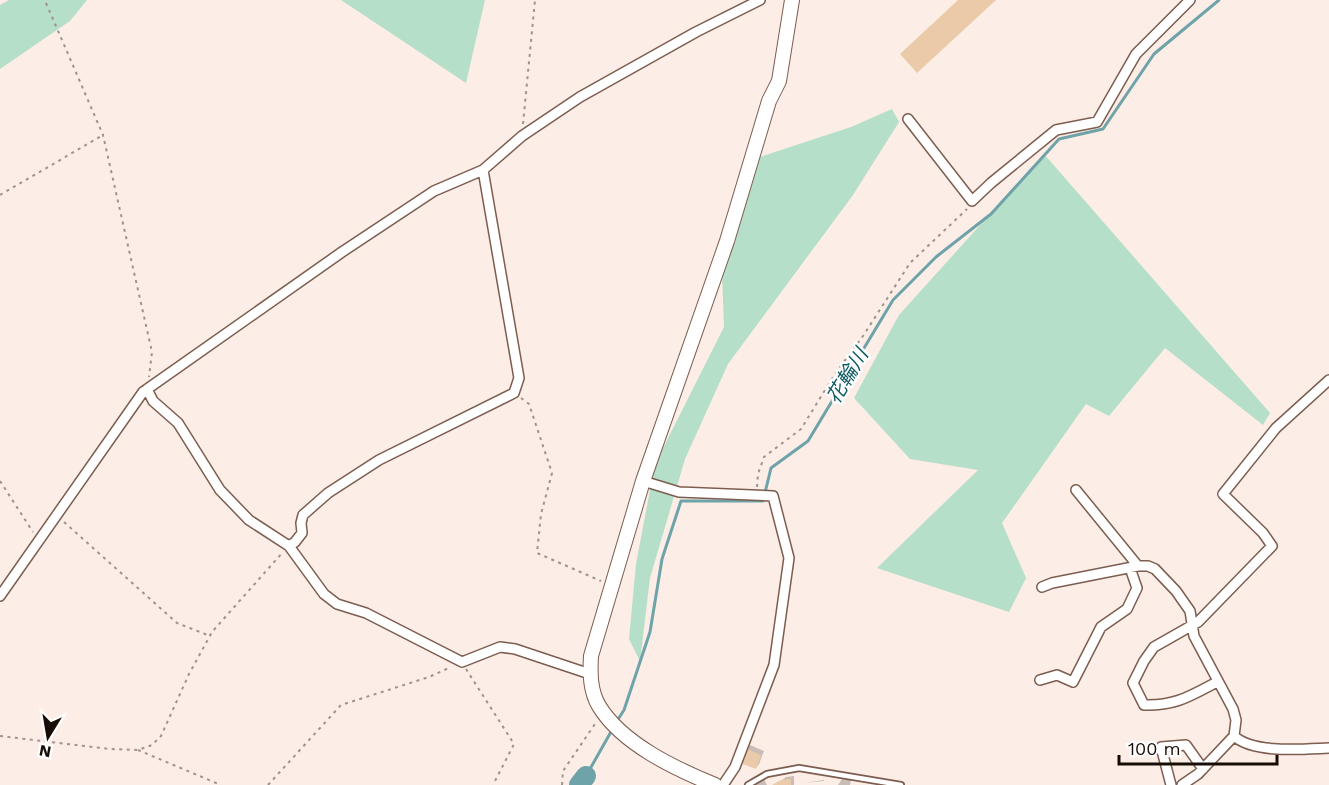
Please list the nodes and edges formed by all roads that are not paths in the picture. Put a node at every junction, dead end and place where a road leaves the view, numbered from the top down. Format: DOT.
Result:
graph roads {
  1 [pos="760,0"];
  2 [pos="792,0"];
  3 [pos="1190,0"];
  4 [pos="908,119"];
  5 [pos="483,170"];
  6 [pos="1329,380"];
  7 [pos="147,389"];
  8 [pos="643,481"];
  9 [pos="1076,490"];
  10 [pos="289,546"];
  11 [pos="1134,567"];
  12 [pos="1042,587"];
  13 [pos="0,596"];
  14 [pos="1193,626"];
  15 [pos="590,674"];
  16 [pos="1040,680"];
  17 [pos="1217,682"];
  18 [pos="1234,736"];
  19 [pos="1329,748"];
  20 [pos="1203,769"];
  21 [pos="715,785"];
  22 [pos="723,785"];
  23 [pos="748,785"];
  24 [pos="901,785"];
  25 [pos="1171,785"];
  26 [pos="1182,785"];
  1 -- 5 [label="street"];
  2 -- 8 [label="street"];
  3 -- 4 [label="street"];
  5 -- 7 [label="street"];
  5 -- 10 [label="street"];
  6 -- 14 [label="street"];
  7 -- 10 [label="street"];
  7 -- 13 [label="street"];
  8 -- 15 [label="street"];
  8 -- 22 [label="street"];
  9 -- 11 [label="street"];
  10 -- 15 [label="street"];
  11 -- 12 [label="street"];
  11 -- 14 [label="street"];
  11 -- 16 [label="street"];
  14 -- 17 [label="street"];
  14 -- 17 [label="street"];
  15 -- 21 [label="street"];
  17 -- 18 [label="street"];
  18 -- 19 [label="street"];
  18 -- 20 [label="street"];
  20 -- 25 [label="street"];
  20 -- 26 [label="street"];
  23 -- 24 [label="lane"];
}
